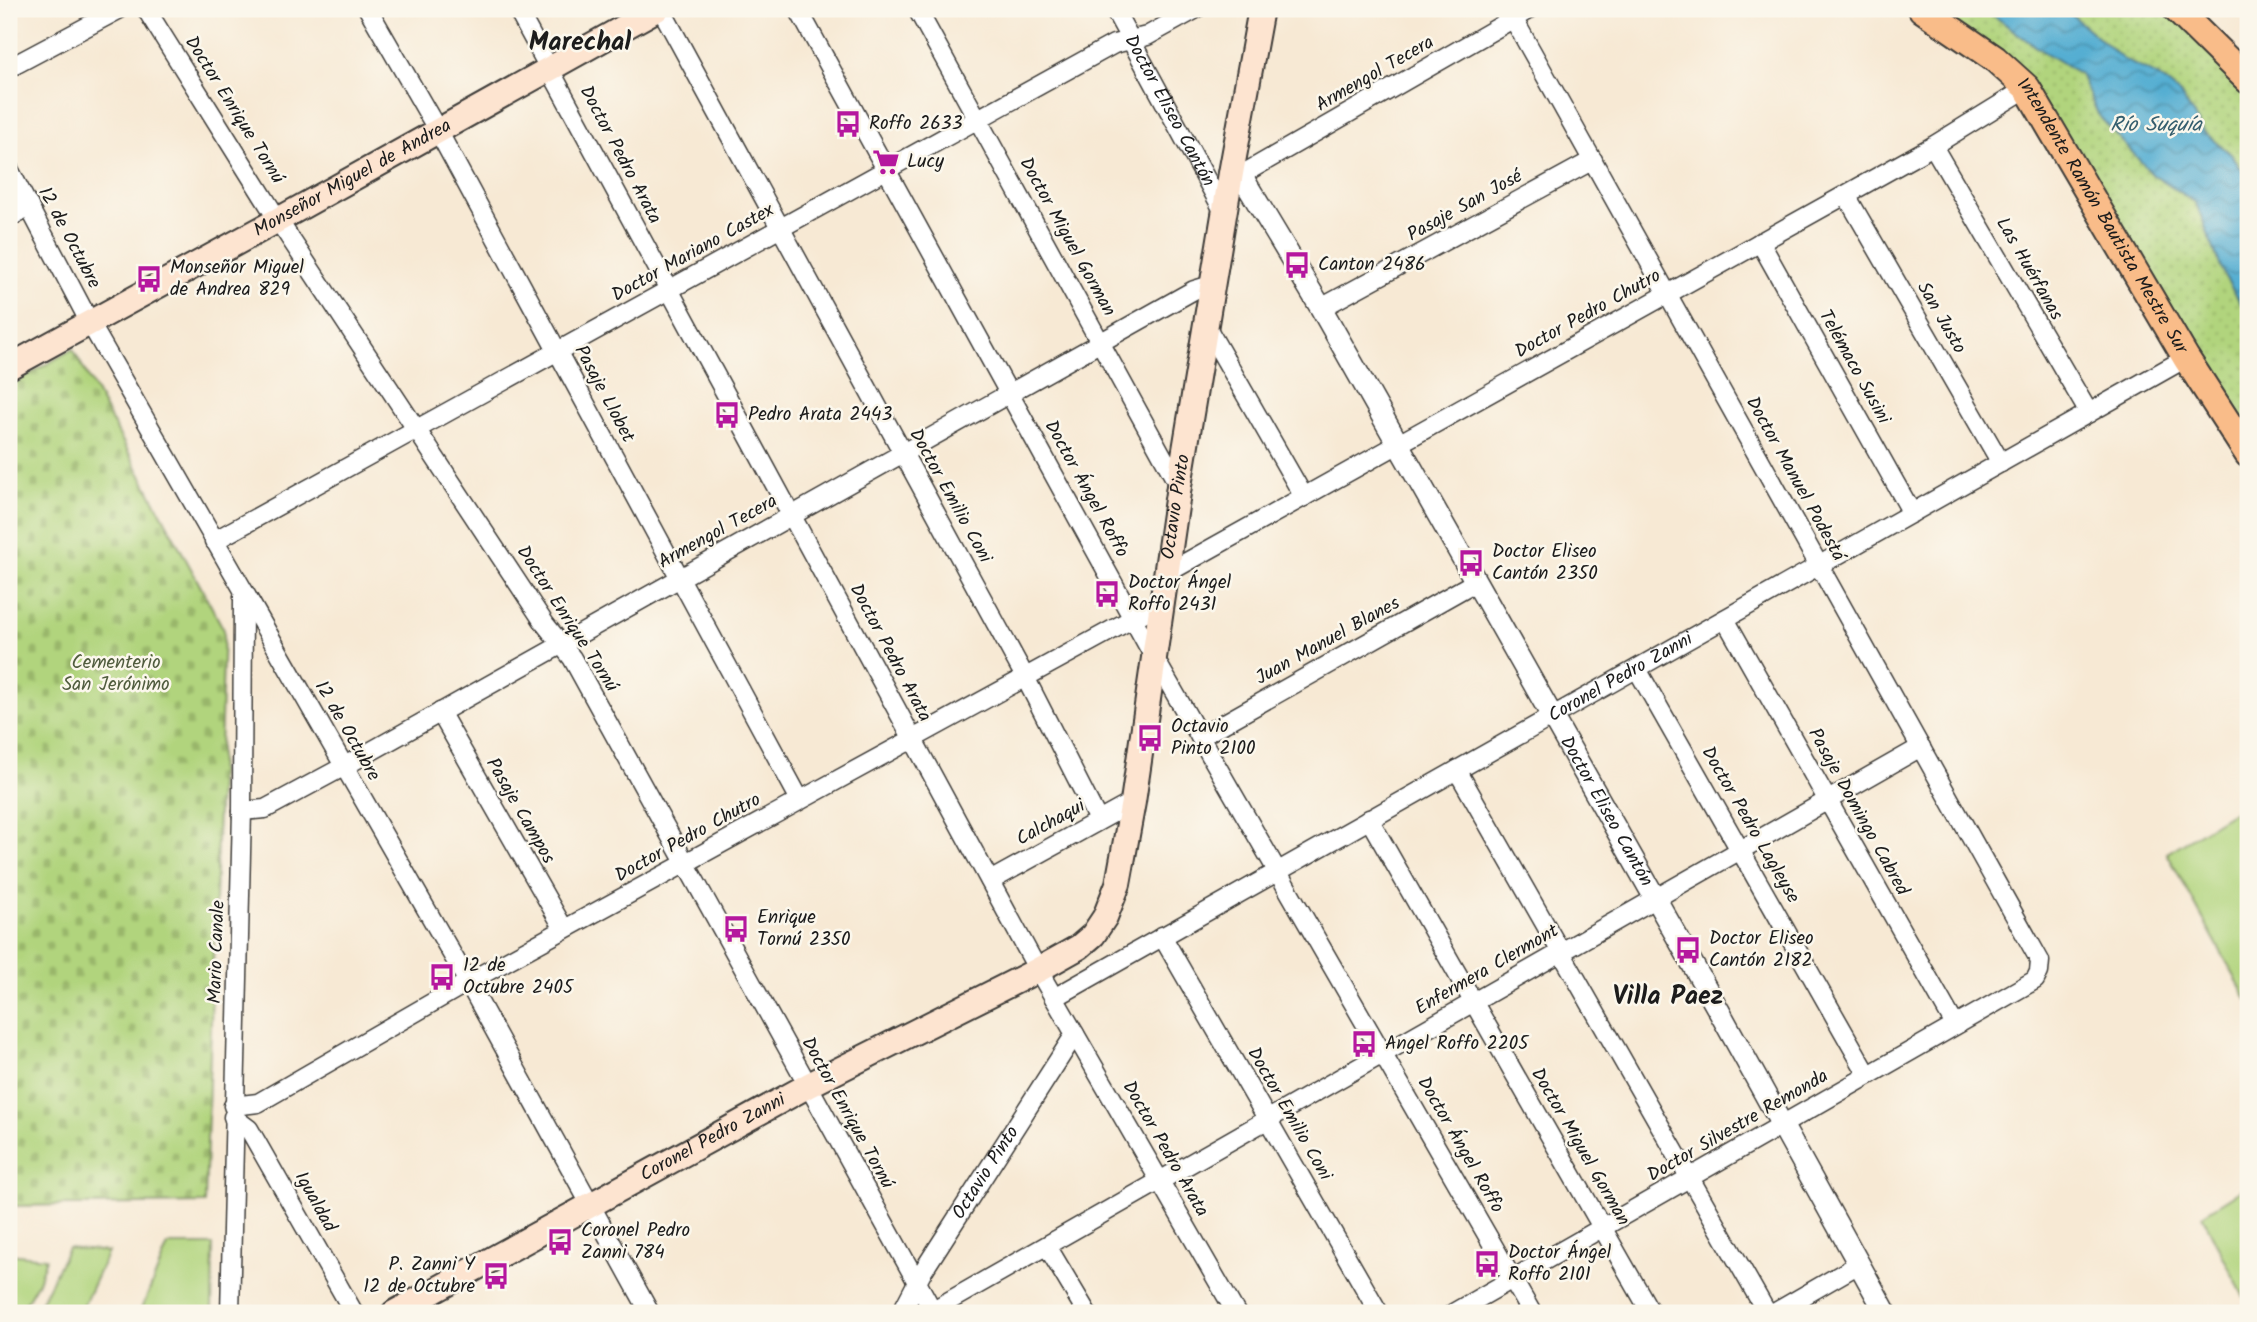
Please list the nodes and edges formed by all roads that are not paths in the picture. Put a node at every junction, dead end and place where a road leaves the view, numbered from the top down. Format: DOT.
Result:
graph roads {
  1 [pos="120,9"];
  2 [pos="146,9"];
  3 [pos="368,9"];
  4 [pos="517,9"];
  5 [pos="659,9"];
  6 [pos="798,9"];
  7 [pos="917,9"];
  8 [pos="1114,9"];
  9 [pos="1196,9"];
  10 [pos="1261,9"];
  11 [pos="1530,9"];
  12 [pos="1923,9"];
  13 [pos="2183,11"];
  14 [pos="1511,13"];
  15 [pos="1131,40"];
  16 [pos="9,68"];
  17 [pos="549,68"];
  18 [pos="2248,80"];
  19 [pos="2027,88"];
  20 [pos="978,119"];
  21 [pos="437,129"];
  22 [pos="1933,146"];
  23 [pos="1592,160"];
  24 [pos="9,169"];
  25 [pos="886,170"];
  26 [pos="1236,174"];
  27 [pos="1846,195"];
  28 [pos="29,206"];
  29 [pos="1225,214"];
  30 [pos="9,218"];
  31 [pos="278,220"];
  32 [pos="781,228"];
  33 [pos="1760,242"];
  34 [pos="1214,284"];
  35 [pos="670,290"];
  36 [pos="1668,294"];
  37 [pos="1321,308"];
  38 [pos="90,323"];
  39 [pos="1206,326"];
  40 [pos="2168,326"];
  41 [pos="1100,342"];
  42 [pos="558,352"];
  43 [pos="2186,358"];
  44 [pos="9,366"];
  45 [pos="1009,394"];
  46 [pos="2089,413"];
  47 [pos="2248,428"];
  48 [pos="417,430"];
  49 [pos="1398,445"];
  50 [pos="903,453"];
  51 [pos="2248,454"];
  52 [pos="2001,463"];
  53 [pos="1179,486"];
  54 [pos="1304,497"];
  55 [pos="1912,513"];
  56 [pos="792,515"];
  57 [pos="214,541"];
  58 [pos="1819,565"];
  59 [pos="1167,573"];
  60 [pos="680,578"];
  61 [pos="1475,582"];
  62 [pos="243,592"];
  63 [pos="1163,602"];
  64 [pos="1133,618"];
  65 [pos="1725,619"];
  66 [pos="561,644"];
  67 [pos="1155,659"];
  68 [pos="1637,668"];
  69 [pos="1025,677"];
  70 [pos="440,712"];
  71 [pos="1551,717"];
  72 [pos="1200,737"];
  73 [pos="913,739"];
  74 [pos="1921,747"];
  75 [pos="343,767"];
  76 [pos="1457,770"];
  77 [pos="800,800"];
  78 [pos="1828,800"];
  79 [pos="1133,802"];
  80 [pos="242,811"];
  81 [pos="1369,819"];
  82 [pos="1098,820"];
  83 [pos="1740,850"];
  84 [pos="685,863"];
  85 [pos="1277,871"];
  86 [pos="990,881"];
  87 [pos="1654,899"];
  88 [pos="564,929"];
  89 [pos="1162,936"];
  90 [pos="1561,952"];
  91 [pos="1038,970"];
  92 [pos="2039,972"];
  93 [pos="468,982"];
  94 [pos="1054,998"];
  95 [pos="1474,1002"];
  96 [pos="1955,1026"];
  97 [pos="1075,1034"];
  98 [pos="1383,1054"];
  99 [pos="1868,1075"];
  100 [pos="809,1085"];
  101 [pos="233,1111"];
  102 [pos="1268,1120"];
  103 [pos="1782,1125"];
  104 [pos="1690,1178"];
  105 [pos="1160,1181"];
  106 [pos="591,1205"];
  107 [pos="1602,1228"];
  108 [pos="1047,1245"];
  109 [pos="1859,1264"];
  110 [pos="1513,1279"];
  111 [pos="917,1282"];
  112 [pos="931,1312"];
  113 [pos="230,1313"];
  114 [pos="354,1313"];
  115 [pos="394,1313"];
  116 [pos="650,1313"];
  117 [pos="901,1313"];
  118 [pos="1087,1313"];
  119 [pos="1236,1313"];
  120 [pos="1379,1313"];
  121 [pos="1453,1313"];
  122 [pos="1532,1313"];
  123 [pos="1651,1313"];
  124 [pos="1767,1313"];
  125 [pos="1774,1313"];
  126 [pos="1886,1313"];
  1 -- 16 [label="street"];
  2 -- 31 [label="street, Doctor Enrique Tornú"];
  3 -- 21 [label="street, Pasaje Llobet"];
  4 -- 17 [label="street, Doctor Pedro Arata"];
  5 -- 17 [label="main road, Monseñor Miguel de Andrea"];
  5 -- 32 [label="street, Doctor Emilio Coni"];
  6 -- 25 [label="street, Doctor Ángel Roffo"];
  7 -- 20 [label="street, Doctor Miguel Gorman"];
  8 -- 15 [label="street, Doctor Eliseo Cantón"];
  9 -- 15 [label="street, Doctor Mariano Castex"];
  10 -- 26 [label="main road, Octavio Pinto"];
  11 -- 14 [label="street, Armengol Tecera"];
  12 -- 19 [label="main road, Intendente Ramón Bautista Mestre Sur"];
  13 -- 18 [label="main road"];
  14 -- 23 [label="street, Doctor Manuel Podestá"];
  14 -- 26 [label="street, Armengol Tecera"];
  15 -- 20 [label="street, Doctor Mariano Castex"];
  15 -- 29 [label="street, Doctor Eliseo Cantón"];
  17 -- 21 [label="main road, Monseñor Miguel de Andrea"];
  17 -- 35 [label="street, Doctor Pedro Arata"];
  19 -- 22 [label="street, Doctor Pedro Chutro"];
  19 -- 40 [label="main road, Intendente Ramón Bautista Mestre Sur"];
  20 -- 25 [label="street, Doctor Mariano Castex"];
  20 -- 41 [label="street, Doctor Miguel Gorman"];
  21 -- 31 [label="main road, Monseñor Miguel de Andrea"];
  21 -- 42 [label="street, Pasaje Llobet"];
  22 -- 27 [label="street, Doctor Pedro Chutro"];
  22 -- 46 [label="street, Las Huérfanas"];
  23 -- 36 [label="street, Doctor Manuel Podestá"];
  23 -- 37 [label="street, Pasaje San José"];
  24 -- 28 [label="street, 12 de Octubre"];
  25 -- 32 [label="street, Doctor Mariano Castex"];
  25 -- 45 [label="street, Doctor Ángel Roffo"];
  26 -- 29 [label="main road, Octavio Pinto"];
  26 -- 37 [label="street, Doctor Eliseo Cantón"];
  27 -- 33 [label="street, Doctor Pedro Chutro"];
  27 -- 52 [label="street, San Justo"];
  28 -- 30 [label="street"];
  28 -- 38 [label="street, 12 de Octubre"];
  29 -- 34 [label="main road, Octavio Pinto"];
  31 -- 38 [label="main road, Monseñor Miguel de Andrea"];
  31 -- 48 [label="street, Doctor Enrique Tornú"];
  32 -- 35 [label="street, Doctor Mariano Castex"];
  32 -- 50 [label="street, Doctor Emilio Coni"];
  33 -- 36 [label="street, Doctor Pedro Chutro"];
  33 -- 55 [label="street, Telémaco Susini"];
  34 -- 39 [label="main road, Octavio Pinto"];
  34 -- 41 [label="street, Armengol Tecera"];
  35 -- 42 [label="street, Doctor Mariano Castex"];
  35 -- 56 [label="street, Doctor Pedro Arata"];
  36 -- 49 [label="street, Doctor Pedro Chutro"];
  36 -- 58 [label="street, Doctor Manuel Podestá"];
  37 -- 49 [label="street, Doctor Eliseo Cantón"];
  38 -- 44 [label="main road, Monseñor Miguel de Andrea"];
  38 -- 57 [label="street, 12 de Octubre"];
  39 -- 53 [label="main road, Octavio Pinto"];
  39 -- 54 [label="street"];
  40 -- 43 [label="main road, Intendente Ramón Bautista Mestre Sur"];
  40 -- 47 [label="main road"];
  41 -- 45 [label="street, Armengol Tecera"];
  41 -- 53 [label="street, Doctor Miguel Gorman"];
  42 -- 48 [label="street, Doctor Mariano Castex"];
  42 -- 60 [label="street, Pasaje Llobet"];
  43 -- 46 [label="street, Coronel Pedro Zanni"];
  43 -- 51 [label="main road, Intendente Ramón Bautista Mestre Sur"];
  45 -- 50 [label="street, Armengol Tecera"];
  45 -- 64 [label="street, Doctor Ángel Roffo"];
  46 -- 52 [label="street, Coronel Pedro Zanni"];
  48 -- 57 [label="street, Doctor Mariano Castex"];
  48 -- 66 [label="street, Doctor Enrique Tornú"];
  49 -- 54 [label="street, Doctor Pedro Chutro"];
  49 -- 61 [label="street, Doctor Eliseo Cantón"];
  50 -- 56 [label="street, Armengol Tecera"];
  50 -- 69 [label="street, Doctor Emilio Coni"];
  52 -- 55 [label="street, Coronel Pedro Zanni"];
  53 -- 59 [label="main road, Octavio Pinto"];
  54 -- 59 [label="street, Doctor Pedro Chutro"];
  55 -- 58 [label="street, Coronel Pedro Zanni"];
  56 -- 60 [label="street, Armengol Tecera"];
  56 -- 73 [label="street, Doctor Pedro Arata"];
  57 -- 62 [label="street, 12 de Octubre"];
  58 -- 65 [label="street, Coronel Pedro Zanni"];
  58 -- 74 [label="street, Doctor Manuel Podestá"];
  59 -- 63 [label="main road, Octavio Pinto"];
  60 -- 66 [label="street, Armengol Tecera"];
  60 -- 77 [label="street, Pasaje Llobet"];
  61 -- 71 [label="street, Doctor Eliseo Cantón"];
  61 -- 72 [label="street, Juan Manuel Blanes"];
  62 -- 75 [label="street, 12 de Octubre"];
  62 -- 80 [label="street, Mario Canale"];
  63 -- 64 [label="street, Doctor Pedro Chutro"];
  63 -- 67 [label="main road, Octavio Pinto"];
  64 -- 67 [label="street, Doctor Ángel Roffo"];
  64 -- 69 [label="street, Doctor Pedro Chutro"];
  65 -- 68 [label="street, Coronel Pedro Zanni"];
  65 -- 78 [label="street, Pasaje Domingo Cabred"];
  66 -- 70 [label="street, Armengol Tecera"];
  66 -- 84 [label="street, Doctor Enrique Tornú"];
  67 -- 72 [label="street, Doctor Ángel Roffo"];
  67 -- 79 [label="main road, Octavio Pinto"];
  68 -- 71 [label="street, Coronel Pedro Zanni"];
  68 -- 83 [label="street, Doctor Pedro Lagleyse"];
  69 -- 73 [label="street, Doctor Pedro Chutro"];
  69 -- 82 [label="street, Doctor Emilio Coni"];
  70 -- 75 [label="street, Armengol Tecera"];
  70 -- 88 [label="street, Pasaje Campos"];
  71 -- 76 [label="street, Coronel Pedro Zanni"];
  71 -- 87 [label="street, Doctor Eliseo Cantón"];
  72 -- 85 [label="street, Doctor Ángel Roffo"];
  73 -- 77 [label="street, Doctor Pedro Chutro"];
  73 -- 86 [label="street, Doctor Pedro Arata"];
  74 -- 78 [label="street, Enfermera Clermont"];
  74 -- 92 [label="street, Doctor Manuel Podestá"];
  75 -- 80 [label="street, Armengol Tecera"];
  75 -- 93 [label="street, 12 de Octubre"];
  76 -- 81 [label="street, Coronel Pedro Zanni"];
  76 -- 90 [label="street"];
  77 -- 84 [label="street, Doctor Pedro Chutro"];
  78 -- 83 [label="street, Enfermera Clermont"];
  78 -- 96 [label="street, Pasaje Domingo Cabred"];
  79 -- 82 [label="street, Calchaqui"];
  79 -- 91 [label="main road, Octavio Pinto"];
  80 -- 101 [label="street, Mario Canale"];
  81 -- 85 [label="street, Coronel Pedro Zanni"];
  81 -- 95 [label="street, Doctor Miguel Gorman"];
  82 -- 86 [label="street, Calchaqui"];
  83 -- 87 [label="street, Enfermera Clermont"];
  83 -- 99 [label="street, Doctor Pedro Lagleyse"];
  84 -- 88 [label="street, Doctor Pedro Chutro"];
  84 -- 100 [label="street, Doctor Enrique Tornú"];
  85 -- 89 [label="street, Coronel Pedro Zanni"];
  85 -- 98 [label="street, Doctor Ángel Roffo"];
  86 -- 91 [label="street, Doctor Pedro Arata"];
  87 -- 90 [label="street, Enfermera Clermont"];
  87 -- 103 [label="street, Doctor Eliseo Cantón"];
  88 -- 93 [label="street, Doctor Pedro Chutro"];
  89 -- 94 [label="street, Coronel Pedro Zanni"];
  89 -- 102 [label="street, Doctor Emilio Coni"];
  90 -- 95 [label="street, Enfermera Clermont"];
  90 -- 104 [label="street"];
  91 -- 94 [label="street, Doctor Pedro Arata"];
  91 -- 100 [label="main road, Coronel Pedro Zanni"];
  92 -- 96 [label="street, Doctor Silvestre Remonda"];
  93 -- 101 [label="street, Doctor Pedro Chutro"];
  93 -- 106 [label="street, 12 de Octubre"];
  94 -- 97 [label="street, Doctor Pedro Arata"];
  95 -- 98 [label="street, Enfermera Clermont"];
  95 -- 107 [label="street, Doctor Miguel Gorman"];
  96 -- 99 [label="street, Doctor Silvestre Remonda"];
  97 -- 105 [label="street, Doctor Pedro Arata"];
  97 -- 111 [label="street, Octavio Pinto"];
  98 -- 102 [label="street, Enfermera Clermont"];
  98 -- 110 [label="street, Doctor Ángel Roffo"];
  99 -- 103 [label="street, Doctor Silvestre Remonda"];
  100 -- 106 [label="main road, Coronel Pedro Zanni"];
  100 -- 111 [label="street, Doctor Enrique Tornú"];
  101 -- 113 [label="street, Mario Canale"];
  101 -- 114 [label="street, Igualdad"];
  102 -- 105 [label="street, Enfermera Clermont"];
  102 -- 120 [label="street, Doctor Emilio Coni"];
  103 -- 104 [label="street, Doctor Silvestre Remonda"];
  103 -- 109 [label="street, Doctor Eliseo Cantón"];
  104 -- 107 [label="street, Doctor Silvestre Remonda"];
  104 -- 124 [label="street"];
  105 -- 108 [label="street, Enfermera Clermont"];
  105 -- 119 [label="street, Doctor Pedro Arata"];
  106 -- 115 [label="main road, Coronel Pedro Zanni"];
  106 -- 116 [label="street, 12 de Octubre"];
  107 -- 110 [label="street, Doctor Silvestre Remonda"];
  107 -- 123 [label="street, Doctor Miguel Gorman"];
  108 -- 112 [label="street, Enfermera Clermont"];
  108 -- 118 [label="street"];
  109 -- 125 [label="street"];
  109 -- 126 [label="street, Doctor Eliseo Cantón"];
  110 -- 121 [label="street, Doctor Silvestre Remonda"];
  110 -- 122 [label="street, Doctor Ángel Roffo"];
  111 -- 112 [label="street, Doctor Enrique Tornú"];
  111 -- 117 [label="street, Octavio Pinto"];
}
